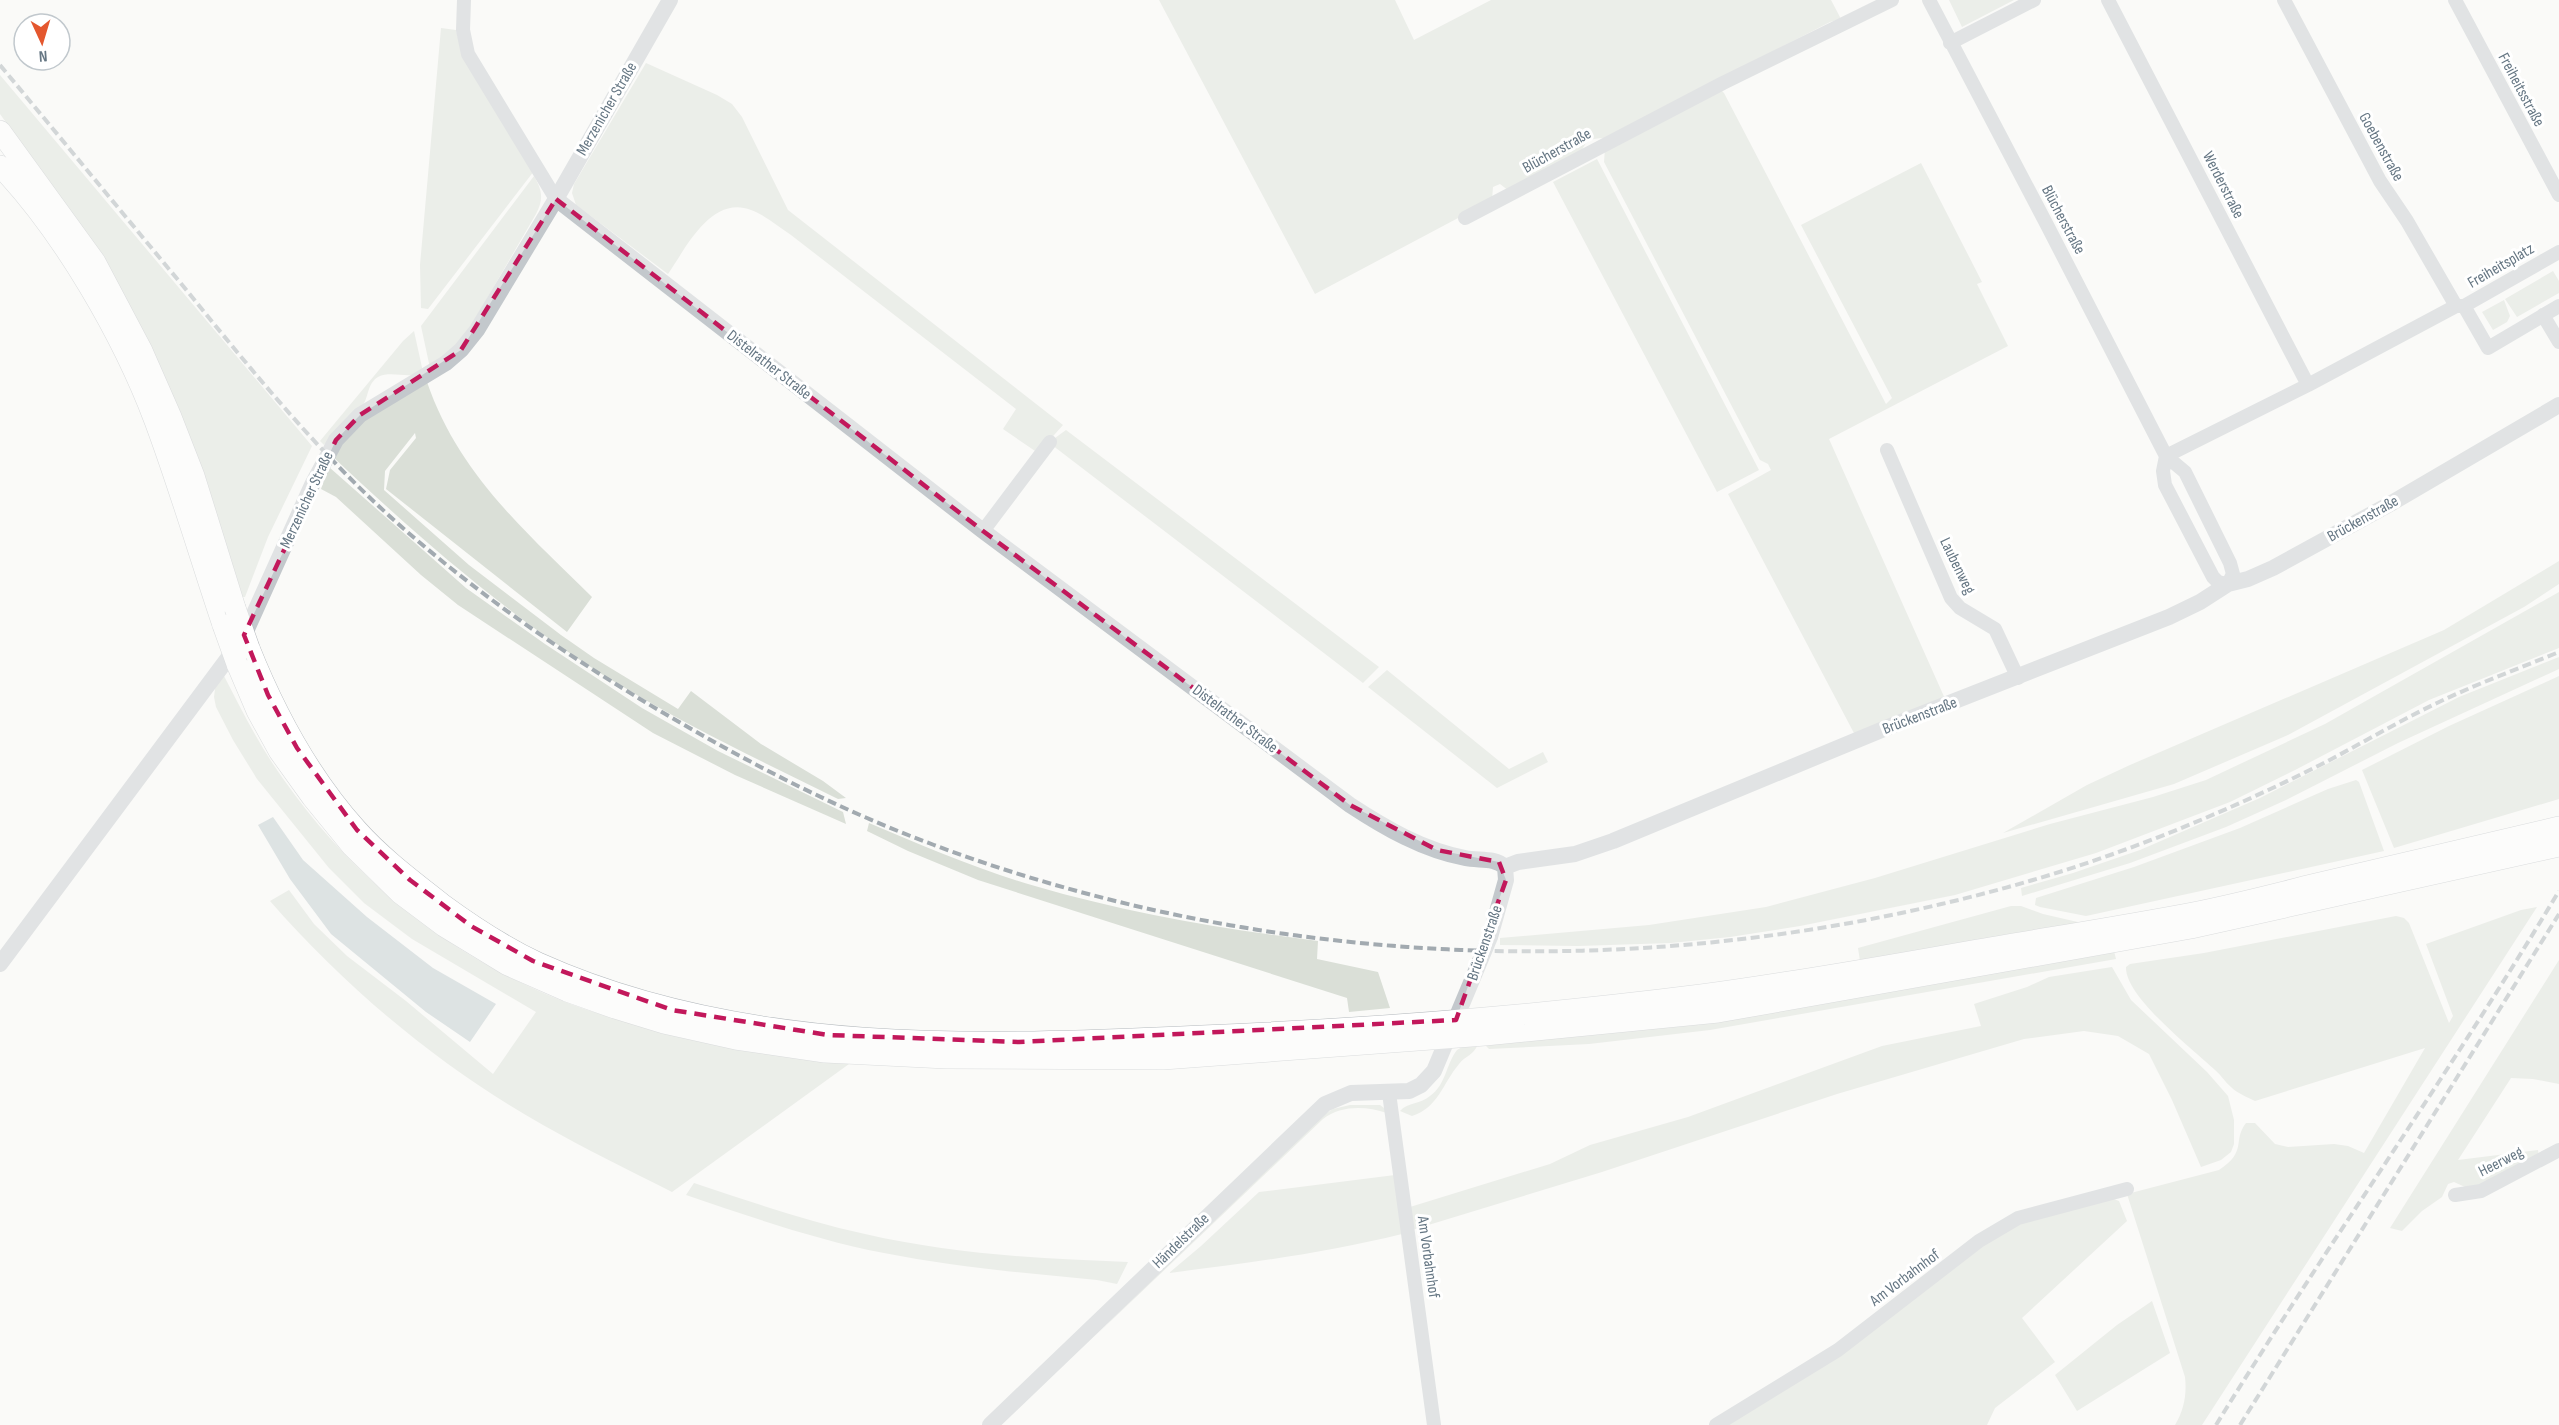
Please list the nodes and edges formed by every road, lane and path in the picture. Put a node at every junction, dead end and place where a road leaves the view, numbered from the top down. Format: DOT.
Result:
graph roads {
  1 [pos="464,0"];
  2 [pos="670,0"];
  3 [pos="1892,0"];
  4 [pos="1929,0"];
  5 [pos="2034,0"];
  6 [pos="2108,0"];
  7 [pos="2284,0"];
  8 [pos="2455,0"];
  9 [pos="1950,43"];
  10 [pos="0,131"];
  11 [pos="0,166"];
  12 [pos="2559,195"];
  13 [pos="556,199"];
  14 [pos="1465,218"];
  15 [pos="2559,252"];
  16 [pos="2460,306"];
  17 [pos="2559,306"];
  18 [pos="2544,315"];
  19 [pos="2559,342"];
  20 [pos="2308,385"];
  21 [pos="2559,405"];
  22 [pos="1050,442"];
  23 [pos="1887,450"];
  24 [pos="2166,456"];
  25 [pos="983,531"];
  26 [pos="2228,584"];
  27 [pos="243,656"];
  28 [pos="2018,678"];
  29 [pos="2559,827"];
  30 [pos="2559,846"];
  31 [pos="1505,867"];
  32 [pos="0,964"];
  33 [pos="1452,1029"];
  34 [pos="1389,1093"];
  35 [pos="2559,1150"];
  36 [pos="2127,1189"];
  37 [pos="2455,1195"];
  38 [pos="990,1425"];
  39 [pos="1434,1425"];
  40 [pos="1716,1425"];
  1 -- 13 [label="street"];
  2 -- 13 [label="street, Merzenicher Straße"];
  3 -- 14 [label="street, Blücherstraße"];
  4 -- 9 [label="street, Blücherstraße"];
  5 -- 9 [label="street"];
  6 -- 20 [label="street, Werderstraße"];
  7 -- 16 [label="street, Goebenstraße"];
  8 -- 12 [label="street, Freiheitsstraße"];
  9 -- 24 [label="street, Blücherstraße"];
  10 -- 27 [label="main road, bridge"];
  11 -- 27 [label="main road, bridge"];
  13 -- 25 [label="street, Distelrather Straße"];
  13 -- 32 [label="street, Merzenicher Straße"];
  15 -- 16 [label="street, Freiheitsplatz"];
  16 -- 18 [label="street, Freiheitsplatz"];
  16 -- 20 [label="street"];
  17 -- 18 [label="street, Freiheitsplatz"];
  18 -- 19 [label="street"];
  20 -- 24 [label="street"];
  21 -- 26 [label="street, Brückenstraße"];
  22 -- 25 [label="street"];
  23 -- 28 [label="street, Laubenweg"];
  24 -- 26 [label="street, Blücherstraße"];
  24 -- 26 [label="street"];
  25 -- 31 [label="street, Distelrather Straße"];
  26 -- 28 [label="street, Brückenstraße"];
  27 -- 33 [label="main road"];
  28 -- 31 [label="street, Brückenstraße"];
  29 -- 33 [label="main road"];
  30 -- 33 [label="main road"];
  31 -- 33 [label="street, Brückenstraße"];
  33 -- 34 [label="street, Brückenstraße"];
  34 -- 38 [label="street, Händelstraße"];
  34 -- 39 [label="street, Am Vorbahnhof"];
  35 -- 37 [label="street, Heerweg"];
  36 -- 40 [label="street, Am Vorbahnhof"];
}
